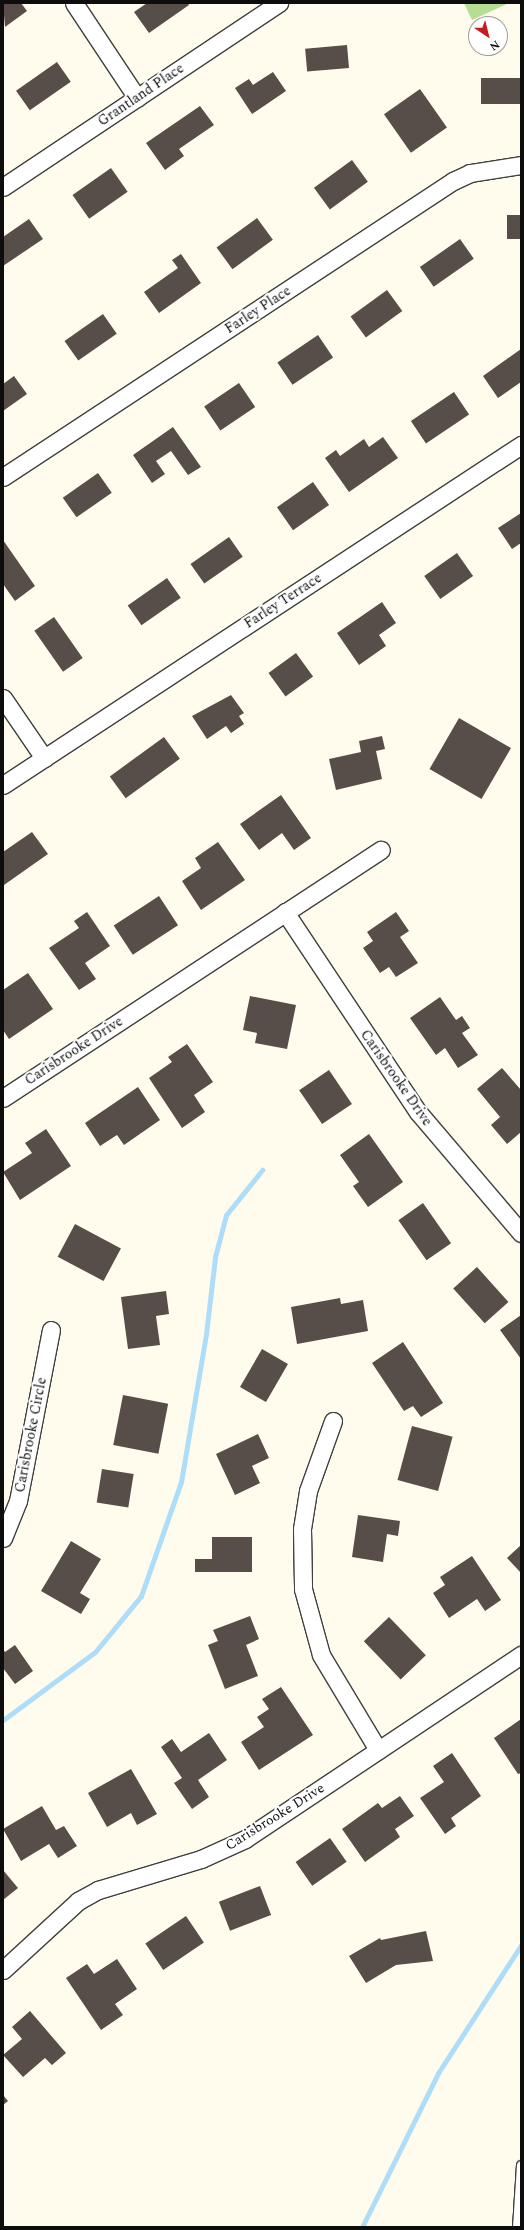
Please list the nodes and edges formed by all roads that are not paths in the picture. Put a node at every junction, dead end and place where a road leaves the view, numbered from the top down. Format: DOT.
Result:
graph roads {
  1 [pos="74,3"];
  2 [pos="280,3"];
  3 [pos="137,98"];
  4 [pos="521,165"];
  5 [pos="3,187"];
  6 [pos="521,445"];
  7 [pos="3,476"];
  8 [pos="3,698"];
  9 [pos="44,758"];
  10 [pos="3,785"];
  11 [pos="381,850"];
  12 [pos="285,912"];
  13 [pos="3,1098"];
  14 [pos="521,1234"];
  15 [pos="52,1330"];
  16 [pos="333,1421"];
  17 [pos="3,1538"];
  18 [pos="521,1655"];
  19 [pos="378,1750"];
  20 [pos="3,1970"];
  21 [pos="521,2164"];
  22 [pos="517,2227"];
  1 -- 3 [label="street"];
  2 -- 3 [label="street, Grantland Place"];
  3 -- 5 [label="street, Grantland Place"];
  4 -- 7 [label="street, Farley Place"];
  6 -- 9 [label="street, Farley Terrace"];
  8 -- 9 [label="street"];
  9 -- 10 [label="street, Farley Terrace"];
  11 -- 12 [label="street, Carisbrooke Drive"];
  12 -- 13 [label="street, Carisbrooke Drive"];
  12 -- 14 [label="street, Carisbrooke Drive"];
  15 -- 17 [label="street, Carisbrooke Circle"];
  16 -- 19 [label="street"];
  18 -- 19 [label="street, Carisbrooke Drive"];
  19 -- 20 [label="street, Carisbrooke Drive"];
  21 -- 22 [label="lane"];
}
